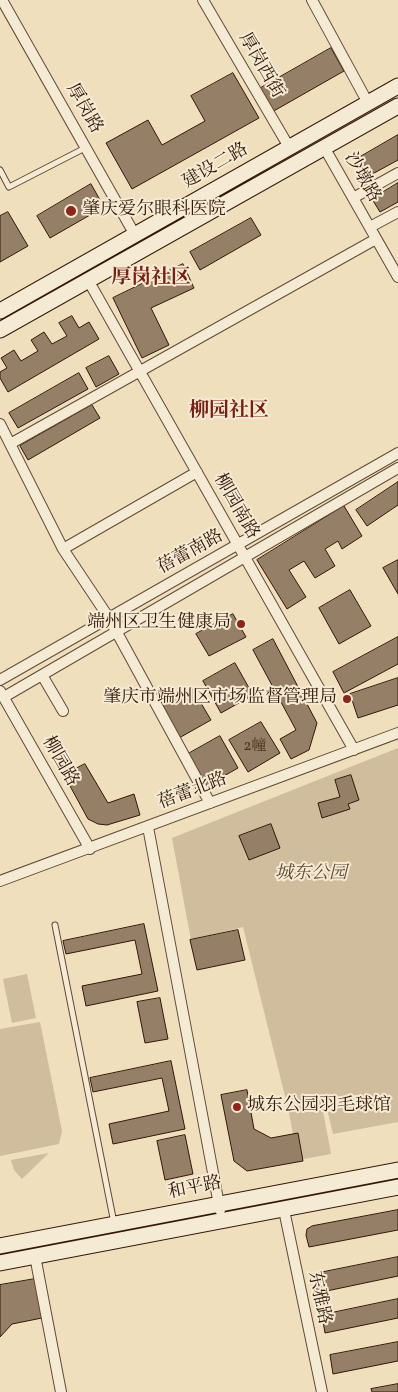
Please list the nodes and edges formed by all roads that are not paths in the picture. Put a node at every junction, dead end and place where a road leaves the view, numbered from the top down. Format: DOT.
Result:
graph roads {
  1 [pos="2,0"];
  2 [pos="203,0"];
  3 [pos="312,0"];
  4 [pos="398,86"];
  5 [pos="368,103"];
  6 [pos="398,106"];
  7 [pos="289,147"];
  8 [pos="324,147"];
  9 [pos="86,148"];
  10 [pos="0,170"];
  11 [pos="398,173"];
  12 [pos="353,198"];
  13 [pos="398,212"];
  14 [pos="370,227"];
  15 [pos="135,235"];
  16 [pos="376,239"];
  17 [pos="394,262"];
  18 [pos="398,277"];
  19 [pos="88,280"];
  20 [pos="0,311"];
  21 [pos="0,330"];
  22 [pos="140,371"];
  23 [pos="0,424"];
  24 [pos="10,444"];
  25 [pos="398,452"];
  26 [pos="398,468"];
  27 [pos="197,472"];
  28 [pos="238,545"];
  29 [pos="64,549"];
  30 [pos="245,557"];
  31 [pos="109,618"];
  32 [pos="116,632"];
  33 [pos="42,675"];
  34 [pos="0,680"];
  35 [pos="2,694"];
  36 [pos="63,712"];
  37 [pos="398,733"];
  38 [pos="354,750"];
  39 [pos="210,803"];
  40 [pos="148,827"];
  41 [pos="90,849"];
  42 [pos="0,881"];
  43 [pos="55,925"];
  44 [pos="398,1170"];
  45 [pos="398,1187"];
  46 [pos="219,1204"];
  47 [pos="284,1210"];
  48 [pos="222,1221"];
  49 [pos="114,1224"];
  50 [pos="0,1246"];
  51 [pos="35,1256"];
  52 [pos="0,1263"];
  53 [pos="60,1392"];
  54 [pos="322,1392"];
  1 -- 9 [label="street, 厚岗路"];
  2 -- 7 [label="street, 厚岗西街"];
  3 -- 5 [label="street"];
  4 -- 5 [label="main road, 建设二路"];
  5 -- 7 [label="main road, 建设二路"];
  6 -- 8 [label="main road, 建设二路"];
  7 -- 15 [label="main road, 建设二路"];
  8 -- 12 [label="street, 沙墩路"];
  8 -- 19 [label="main road, 建设二路"];
  9 -- 10 [label="lane"];
  9 -- 15 [label="street, 厚岗路"];
  11 -- 12 [label="street"];
  12 -- 14 [label="street, 沙墩路"];
  13 -- 14 [label="street"];
  14 -- 16 [label="street, 沙墩路"];
  15 -- 20 [label="main road, 建设二路"];
  16 -- 17 [label="street, 沙墩路"];
  16 -- 22 [label="street"];
  17 -- 18 [label="street, 沙墩路"];
  19 -- 21 [label="main road, 建设二路"];
  19 -- 22 [label="street, 柳园南路"];
  22 -- 24 [label="street"];
  22 -- 27 [label="street, 柳园南路"];
  23 -- 24 [label="street"];
  24 -- 29 [label="street"];
  25 -- 28 [label="street, 蓓蕾南路"];
  26 -- 30 [label="street, 蓓蕾南路"];
  27 -- 28 [label="street, 柳园南路"];
  27 -- 29 [label="street"];
  28 -- 30 [label="street, 柳园南路"];
  28 -- 31 [label="street, 蓓蕾南路"];
  29 -- 31 [label="street"];
  30 -- 32 [label="street, 蓓蕾南路"];
  30 -- 38 [label="street, 柳园南路"];
  31 -- 32 [label="street"];
  31 -- 34 [label="street, 蓓蕾南路"];
  32 -- 33 [label="street, 蓓蕾南路"];
  32 -- 39 [label="street"];
  33 -- 35 [label="street, 蓓蕾南路"];
  33 -- 36 [label="street"];
  35 -- 41 [label="street, 柳园路"];
  37 -- 38 [label="street, 蓓蕾北路"];
  38 -- 39 [label="street, 蓓蕾北路"];
  39 -- 40 [label="street, 蓓蕾北路"];
  40 -- 41 [label="street, 蓓蕾北路"];
  40 -- 46 [label="street"];
  41 -- 42 [label="street, 蓓蕾北路"];
  43 -- 49 [label="lane"];
  44 -- 46 [label="main road, 和平路"];
  45 -- 47 [label="main road, 和平路"];
  46 -- 48 [label="street"];
  46 -- 49 [label="main road, 和平路"];
  47 -- 48 [label="main road, 和平路"];
  47 -- 54 [label="street, 东雅路"];
  48 -- 51 [label="main road, 和平路"];
  49 -- 50 [label="main road, 和平路"];
  51 -- 52 [label="main road, 和平路"];
  51 -- 53 [label="street"];
}
